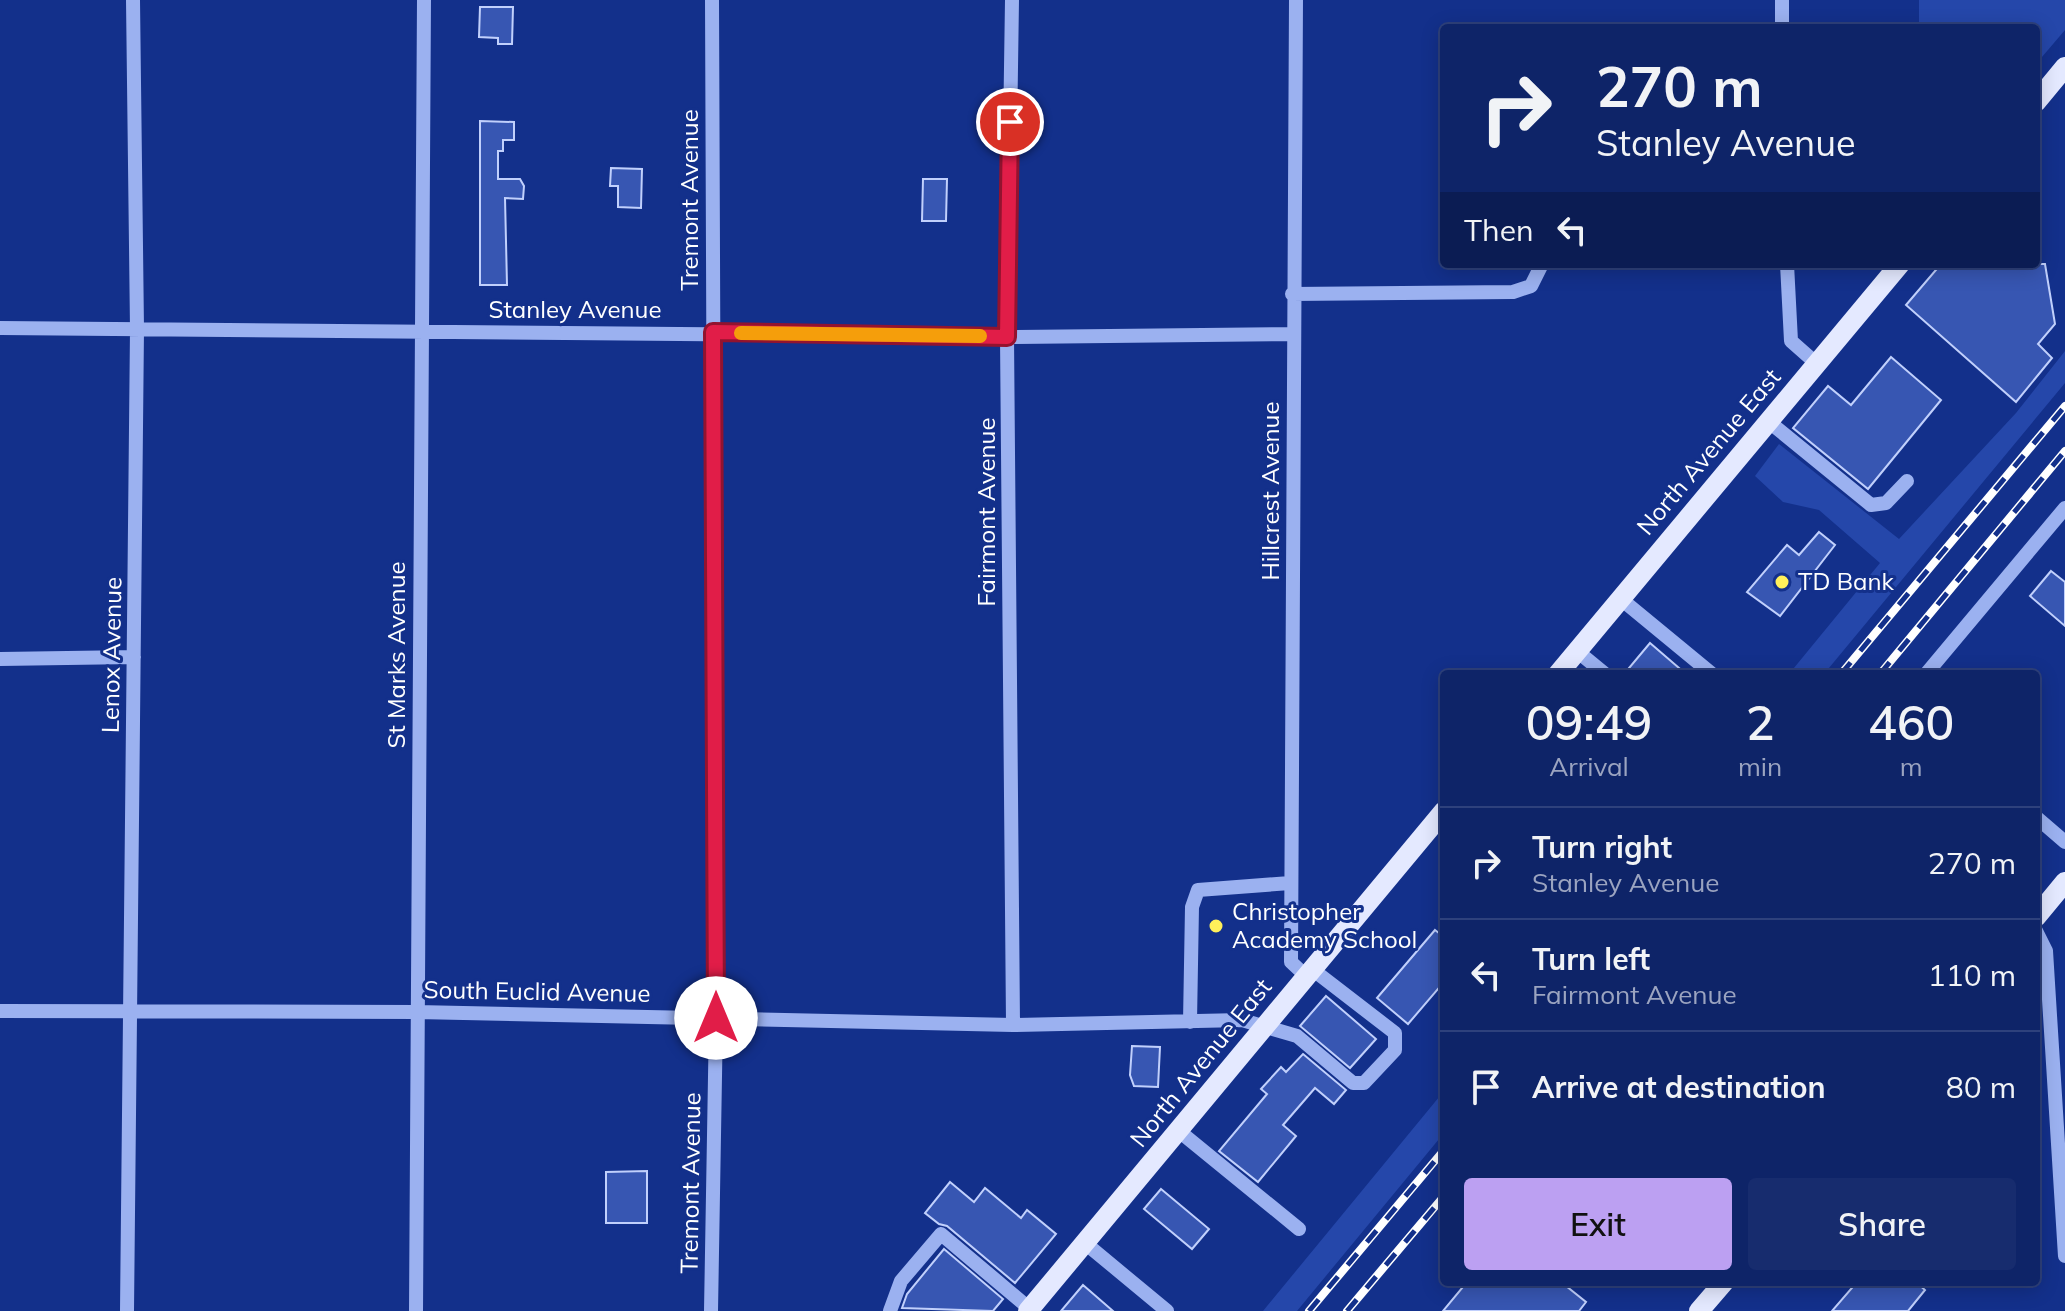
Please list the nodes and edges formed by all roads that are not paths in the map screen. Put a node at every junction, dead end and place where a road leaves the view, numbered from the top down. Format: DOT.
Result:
graph roads {
  1 [pos="133,0"];
  2 [pos="424,0"];
  3 [pos="712,0"];
  4 [pos="1012,0"];
  5 [pos="1296,0"];
  6 [pos="1782,0"];
  7 [pos="1782,24"];
  8 [pos="2065,67"];
  9 [pos="2040,97"];
  10 [pos="1540,268"];
  11 [pos="1787,268"];
  12 [pos="1897,268"];
  13 [pos="1292,294"];
  14 [pos="0,328"];
  15 [pos="137,329"];
  16 [pos="420,332"];
  17 [pos="713,332"];
  18 [pos="1294,334"];
  19 [pos="1007,337"];
  20 [pos="1817,364"];
  21 [pos="1768,421"];
  22 [pos="1907,481"];
  23 [pos="2065,508"];
  24 [pos="1621,599"];
  25 [pos="1577,651"];
  26 [pos="134,657"];
  27 [pos="0,659"];
  28 [pos="1561,670"];
  29 [pos="1600,670"];
  30 [pos="1707,670"];
  31 [pos="1929,670"];
  32 [pos="1440,816"];
  33 [pos="2040,820"];
  34 [pos="2065,842"];
  35 [pos="2065,882"];
  36 [pos="1290,883"];
  37 [pos="2040,912"];
  38 [pos="2040,939"];
  39 [pos="1309,972"];
  40 [pos="0,1011"];
  41 [pos="128,1011"];
  42 [pos="417,1012"];
  43 [pos="716,1018"];
  44 [pos="1190,1022"];
  45 [pos="1013,1025"];
  46 [pos="1264,1026"];
  47 [pos="1179,1131"];
  48 [pos="1299,1229"];
  49 [pos="1085,1243"];
  50 [pos="2065,1256"];
  51 [pos="1721,1286"];
  52 [pos="1029,1310"];
  53 [pos="127,1311"];
  54 [pos="416,1311"];
  55 [pos="711,1311"];
  56 [pos="890,1311"];
  57 [pos="1167,1311"];
  58 [pos="1699,1311"];
  1 -- 15 [label="street, Lenox Avenue"];
  2 -- 16 [label="street, St Marks Avenue"];
  3 -- 17 [label="street, Tremont Avenue"];
  4 -- 19 [label="street, Fairmont Avenue"];
  5 -- 13 [label="street, Hillcrest Avenue"];
  6 -- 7 [label="street"];
  8 -- 9 [label="main road"];
  10 -- 13 [label="street"];
  11 -- 20 [label="street"];
  12 -- 20 [label="main road, North Avenue East"];
  13 -- 18 [label="street, Hillcrest Avenue"];
  14 -- 15 [label="street, Stanley Avenue"];
  15 -- 16 [label="street, Stanley Avenue"];
  15 -- 26 [label="street, Lenox Avenue"];
  16 -- 17 [label="street, Stanley Avenue"];
  16 -- 42 [label="street, St Marks Avenue"];
  17 -- 19 [label="street, Stanley Avenue"];
  17 -- 43 [label="street, Tremont Avenue"];
  18 -- 19 [label="street, Stanley Avenue"];
  18 -- 36 [label="street, Hillcrest Avenue"];
  19 -- 45 [label="street, Fairmont Avenue"];
  20 -- 21 [label="main road, North Avenue East"];
  21 -- 22 [label="street"];
  21 -- 24 [label="main road, North Avenue East"];
  23 -- 31 [label="street"];
  24 -- 25 [label="main road, North Avenue East"];
  24 -- 30 [label="street"];
  25 -- 28 [label="main road, North Avenue East"];
  25 -- 29 [label="street"];
  26 -- 27 [label="street"];
  26 -- 41 [label="street, Lenox Avenue"];
  32 -- 39 [label="main road, North Avenue East"];
  33 -- 34 [label="street"];
  35 -- 37 [label="main road"];
  36 -- 39 [label="street, Hillcrest Avenue"];
  36 -- 44 [label="street"];
  38 -- 50 [label="street"];
  39 -- 46 [label="main road, North Avenue East"];
  39 -- 46 [label="street, South Euclid Avenue"];
  40 -- 41 [label="street, South Euclid Avenue"];
  41 -- 42 [label="street, South Euclid Avenue"];
  41 -- 53 [label="street, Lenox Avenue"];
  42 -- 43 [label="street, South Euclid Avenue"];
  42 -- 54 [label="street, St Marks Avenue"];
  43 -- 45 [label="street, South Euclid Avenue"];
  43 -- 55 [label="street, Tremont Avenue"];
  44 -- 45 [label="street, South Euclid Avenue"];
  44 -- 46 [label="street, South Euclid Avenue"];
  46 -- 47 [label="main road, North Avenue East"];
  47 -- 48 [label="street"];
  47 -- 49 [label="main road, North Avenue East"];
  49 -- 52 [label="main road, North Avenue East"];
  49 -- 57 [label="street"];
  51 -- 58 [label="main road"];
  52 -- 56 [label="street"];
}
